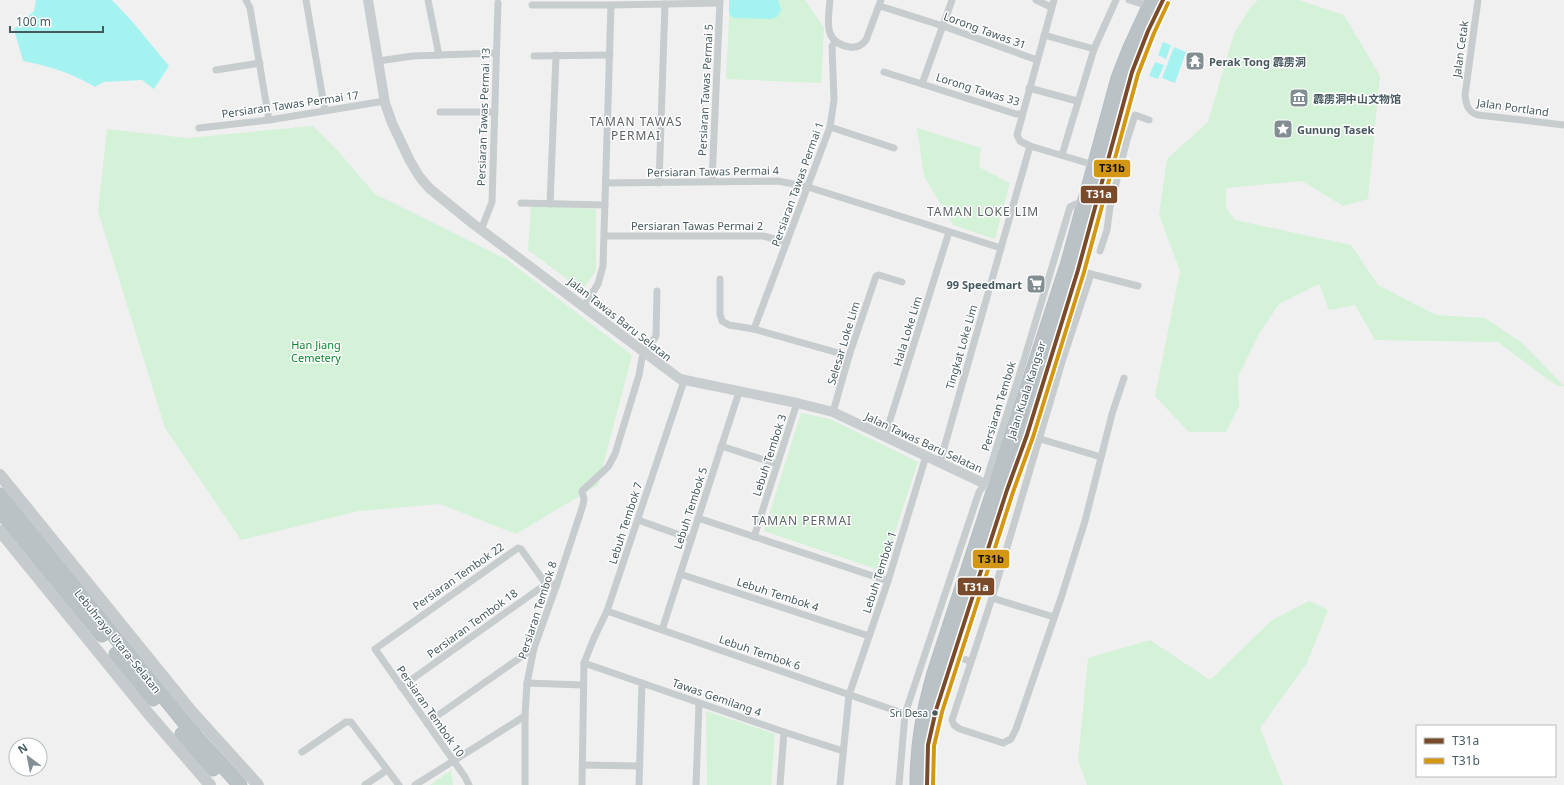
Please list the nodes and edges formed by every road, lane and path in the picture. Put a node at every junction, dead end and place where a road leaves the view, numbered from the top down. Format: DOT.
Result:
graph roads {
  1 [pos="246,0"];
  2 [pos="306,0"];
  3 [pos="368,0"];
  4 [pos="428,0"];
  5 [pos="830,0"];
  6 [pos="952,0"];
  7 [pos="1036,0"];
  8 [pos="1116,0"];
  9 [pos="1129,0"];
  10 [pos="1163,0"];
  11 [pos="1478,0"];
  12 [pos="720,1"];
  13 [pos="498,3"];
  14 [pos="880,3"];
  15 [pos="1150,3"];
  16 [pos="665,4"];
  17 [pos="1053,4"];
  18 [pos="532,5"];
  19 [pos="611,5"];
  20 [pos="943,26"];
  21 [pos="1044,35"];
  22 [pos="833,45"];
  23 [pos="1094,49"];
  24 [pos="496,53"];
  25 [pos="438,55"];
  26 [pos="610,55"];
  27 [pos="534,56"];
  28 [pos="556,56"];
  29 [pos="1037,60"];
  30 [pos="378,61"];
  31 [pos="260,63"];
  32 [pos="216,70"];
  33 [pos="884,72"];
  34 [pos="922,84"];
  35 [pos="1029,88"];
  36 [pos="1077,101"];
  37 [pos="1466,101"];
  38 [pos="385,102"];
  39 [pos="326,111"];
  40 [pos="440,112"];
  41 [pos="495,112"];
  42 [pos="1022,114"];
  43 [pos="269,120"];
  44 [pos="1149,120"];
  45 [pos="1564,125"];
  46 [pos="830,127"];
  47 [pos="199,128"];
  48 [pos="1121,138"];
  49 [pos="1030,146"];
  50 [pos="894,148"];
  51 [pos="1062,155"];
  52 [pos="1094,165"];
  53 [pos="712,181"];
  54 [pos="659,183"];
  55 [pos="606,184"];
  56 [pos="808,187"];
  57 [pos="521,203"];
  58 [pos="550,204"];
  59 [pos="605,205"];
  60 [pos="481,230"];
  61 [pos="949,232"];
  62 [pos="1088,235"];
  63 [pos="605,236"];
  64 [pos="1103,241"];
  65 [pos="788,242"];
  66 [pos="1001,248"];
  67 [pos="1100,251"];
  68 [pos="1085,272"];
  69 [pos="720,279"];
  70 [pos="902,282"];
  71 [pos="1138,286"];
  72 [pos="657,291"];
  73 [pos="584,306"];
  74 [pos="754,330"];
  75 [pos="644,353"];
  76 [pos="848,356"];
  77 [pos="1124,378"];
  78 [pos="684,381"];
  79 [pos="739,392"];
  80 [pos="797,403"];
  81 [pos="833,412"];
  82 [pos="885,436"];
  83 [pos="1033,437"];
  84 [pos="722,446"];
  85 [pos="926,456"];
  86 [pos="1101,457"];
  87 [pos="940,462"];
  88 [pos="777,464"];
  89 [pos="0,475"];
  90 [pos="990,485"];
  91 [pos="1007,490"];
  92 [pos="0,495"];
  93 [pos="0,511"];
  94 [pos="698,518"];
  95 [pos="638,520"];
  96 [pos="0,531"];
  97 [pos="754,537"];
  98 [pos="691,539"];
  99 [pos="680,574"];
  100 [pos="888,581"];
  101 [pos="546,584"];
  102 [pos="557,584"];
  103 [pos="992,598"];
  104 [pos="607,611"];
  105 [pos="1054,617"];
  106 [pos="662,630"];
  107 [pos="949,631"];
  108 [pos="869,636"];
  109 [pos="534,648"];
  110 [pos="375,649"];
  111 [pos="954,656"];
  112 [pos="970,661"];
  113 [pos="583,667"];
  114 [pos="934,673"];
  115 [pos="527,683"];
  116 [pos="642,683"];
  117 [pos="582,685"];
  118 [pos="401,687"];
  119 [pos="849,695"];
  120 [pos="699,703"];
  121 [pos="905,714"];
  122 [pos="525,716"];
  123 [pos="427,723"];
  124 [pos="784,732"];
  125 [pos="843,751"];
  126 [pos="302,752"];
  127 [pos="453,761"];
  128 [pos="583,764"];
  129 [pos="640,766"];
  130 [pos="387,770"];
  131 [pos="210,785"];
  132 [pos="228,785"];
  133 [pos="240,785"];
  134 [pos="258,785"];
  135 [pos="365,785"];
  136 [pos="399,785"];
  137 [pos="415,785"];
  138 [pos="469,785"];
  139 [pos="525,785"];
  140 [pos="582,785"];
  141 [pos="639,785"];
  142 [pos="696,785"];
  143 [pos="780,785"];
  144 [pos="840,785"];
  145 [pos="899,785"];
  146 [pos="917,785"];
  147 [pos="927,785"];
  1 -- 31 [label="street"];
  2 -- 39 [label="street"];
  3 -- 30 [label="street, Jalan Tawas Baru Selatan"];
  4 -- 25 [label="street"];
  5 -- 22 [label="street, Persiaran Tawas Permai 1"];
  6 -- 20 [label="street, Lorong Tawas 33"];
  7 -- 17 [label="street"];
  8 -- 23 [label="street"];
  9 -- 15 [label="street"];
  10 -- 48 [label="highway, Jalan Kuala Kangsar"];
  11 -- 37 [label="street, Jalan Cetak"];
  12 -- 16 [label="street"];
  12 -- 53 [label="street, Persiaran Tawas Permai 5"];
  13 -- 24 [label="street, Persiaran Tawas Permai 13"];
  14 -- 20 [label="street, Lorong Tawas 31"];
  14 -- 22 [label="street"];
  15 -- 52 [label="highway, Jalan Kuala Kangsar"];
  16 -- 19 [label="street"];
  16 -- 54 [label="street"];
  17 -- 21 [label="street"];
  18 -- 19 [label="street"];
  19 -- 26 [label="street"];
  20 -- 29 [label="street, Lorong Tawas 31"];
  20 -- 34 [label="street, Lorong Tawas 33"];
  21 -- 23 [label="street"];
  21 -- 29 [label="street"];
  22 -- 46 [label="street, Persiaran Tawas Permai 1"];
  23 -- 36 [label="street"];
  24 -- 25 [label="street"];
  24 -- 41 [label="street, Persiaran Tawas Permai 13"];
  25 -- 30 [label="street"];
  26 -- 28 [label="street"];
  26 -- 55 [label="street"];
  27 -- 28 [label="street"];
  28 -- 58 [label="street"];
  29 -- 35 [label="street"];
  30 -- 38 [label="street, Jalan Tawas Baru Selatan"];
  31 -- 32 [label="street"];
  31 -- 43 [label="street"];
  33 -- 34 [label="street"];
  34 -- 42 [label="street, Lorong Tawas 33"];
  35 -- 36 [label="street"];
  35 -- 42 [label="street"];
  36 -- 51 [label="street"];
  37 -- 45 [label="street, Jalan Portland"];
  38 -- 39 [label="street, Persiaran Tawas Permai 17"];
  38 -- 60 [label="street, Jalan Tawas Baru Selatan"];
  39 -- 43 [label="street, Persiaran Tawas Permai 17"];
  40 -- 41 [label="street"];
  41 -- 60 [label="street, Persiaran Tawas Permai 13"];
  42 -- 49 [label="street"];
  43 -- 47 [label="street, Persiaran Tawas Permai 17"];
  44 -- 48 [label="street"];
  46 -- 50 [label="street"];
  46 -- 56 [label="street, Persiaran Tawas Permai 1"];
  48 -- 62 [label="highway, Jalan Kuala Kangsar"];
  48 -- 64 [label="street"];
  49 -- 51 [label="street"];
  49 -- 66 [label="street, Tingkat Loke Lim"];
  51 -- 52 [label="street"];
  52 -- 90 [label="highway, Jalan Kuala Kangsar"];
  53 -- 54 [label="street, Persiaran Tawas Permai 4"];
  53 -- 56 [label="street, Persiaran Tawas Permai 4"];
  54 -- 55 [label="street, Persiaran Tawas Permai 4"];
  55 -- 59 [label="street"];
  56 -- 61 [label="street, Persiaran Tawas Permai 4"];
  56 -- 65 [label="street, Persiaran Tawas Permai 1"];
  57 -- 58 [label="street"];
  58 -- 59 [label="street"];
  59 -- 63 [label="street"];
  60 -- 73 [label="street, Jalan Tawas Baru Selatan"];
  61 -- 66 [label="street, Persiaran Tawas Permai 4"];
  61 -- 82 [label="street, Hala Loke Lim"];
  62 -- 64 [label="street"];
  62 -- 68 [label="highway, Jalan Kuala Kangsar"];
  63 -- 65 [label="street, Persiaran Tawas Permai 2"];
  63 -- 73 [label="street"];
  64 -- 67 [label="street"];
  65 -- 74 [label="street, Persiaran Tawas Permai 1"];
  66 -- 87 [label="street, Tingkat Loke Lim"];
  68 -- 71 [label="street"];
  68 -- 83 [label="highway, Jalan Kuala Kangsar"];
  69 -- 74 [label="street"];
  70 -- 76 [label="street, Selesar Loke Lim"];
  72 -- 75 [label="street"];
  73 -- 75 [label="street, Jalan Tawas Baru Selatan"];
  74 -- 76 [label="street"];
  75 -- 78 [label="street, Jalan Tawas Baru Selatan"];
  75 -- 102 [label="street, Persiaran Tembok 8"];
  76 -- 81 [label="street, Selesar Loke Lim"];
  77 -- 86 [label="street"];
  78 -- 79 [label="street, Jalan Tawas Baru Selatan"];
  78 -- 95 [label="street, Lebuh Tembok 7"];
  79 -- 80 [label="street, Jalan Tawas Baru Selatan"];
  79 -- 84 [label="street, Lebuh Tembok 5"];
  80 -- 81 [label="street, Jalan Tawas Baru Selatan"];
  80 -- 88 [label="street, Lebuh Tembok 3"];
  81 -- 82 [label="street, Jalan Tawas Baru Selatan"];
  82 -- 85 [label="street, Jalan Tawas Baru Selatan"];
  83 -- 86 [label="street"];
  83 -- 91 [label="highway, Jalan Kuala Kangsar"];
  83 -- 103 [label="street"];
  84 -- 88 [label="street"];
  84 -- 94 [label="street, Lebuh Tembok 5"];
  85 -- 87 [label="street, Jalan Tawas Baru Selatan"];
  85 -- 100 [label="street, Lebuh Tembok 1"];
  86 -- 105 [label="street"];
  87 -- 90 [label="street, Jalan Tawas Baru Selatan"];
  88 -- 97 [label="street, Lebuh Tembok 3"];
  89 -- 134 [label="main road"];
  90 -- 91 [label="street, Jalan Tawas Baru Selatan"];
  90 -- 107 [label="highway, Jalan Kuala Kangsar"];
  90 -- 121 [label="street"];
  91 -- 111 [label="highway, Jalan Kuala Kangsar"];
  92 -- 133 [label="highway, Lebuhraya Utara–Selatan"];
  93 -- 132 [label="highway, Lebuhraya Utara–Selatan"];
  94 -- 97 [label="street"];
  94 -- 98 [label="street, Lebuh Tembok 5"];
  95 -- 98 [label="street"];
  95 -- 104 [label="street, Lebuh Tembok 7"];
  96 -- 131 [label="main road"];
  97 -- 100 [label="street"];
  98 -- 99 [label="street, Lebuh Tembok 5"];
  99 -- 106 [label="street, Lebuh Tembok 5"];
  99 -- 108 [label="street, Lebuh Tembok 4"];
  100 -- 108 [label="street, Lebuh Tembok 1"];
  101 -- 102 [label="street"];
  101 -- 110 [label="street, Persiaran Tembok 22"];
  101 -- 118 [label="street, Persiaran Tembok 18"];
  102 -- 109 [label="street, Persiaran Tembok 8"];
  103 -- 105 [label="street"];
  103 -- 112 [label="street"];
  104 -- 106 [label="street, Lebuh Tembok 6"];
  104 -- 113 [label="street, Lebuh Tembok 7"];
  105 -- 112 [label="street"];
  106 -- 119 [label="street, Lebuh Tembok 6"];
  107 -- 111 [label="highway"];
  107 -- 114 [label="highway, Jalan Kuala Kangsar"];
  108 -- 119 [label="street, Lebuh Tembok 1"];
  109 -- 115 [label="street, Persiaran Tembok 8"];
  109 -- 123 [label="street"];
  110 -- 118 [label="street, Persiaran Tembok 10"];
  111 -- 112 [label="street"];
  111 -- 114 [label="highway"];
  111 -- 147 [label="highway, Jalan Kuala Kangsar"];
  113 -- 116 [label="street, Tawas Gemilang 4"];
  113 -- 117 [label="street, Lebuh Tembok 7"];
  114 -- 146 [label="highway, Jalan Kuala Kangsar"];
  115 -- 117 [label="street"];
  115 -- 122 [label="street, Persiaran Tembok 8"];
  116 -- 120 [label="street, Tawas Gemilang 4"];
  116 -- 129 [label="street"];
  117 -- 128 [label="street, Lebuh Tembok 7"];
  118 -- 123 [label="street, Persiaran Tembok 10"];
  119 -- 121 [label="street, Lebuh Tembok 6"];
  119 -- 125 [label="street, Lebuh Tembok 1"];
  120 -- 124 [label="street, Tawas Gemilang 4"];
  120 -- 142 [label="street"];
  121 -- 145 [label="street"];
  122 -- 127 [label="street"];
  122 -- 139 [label="street, Persiaran Tembok 8"];
  123 -- 127 [label="street, Persiaran Tembok 10"];
  124 -- 125 [label="street, Tawas Gemilang 4"];
  124 -- 143 [label="street"];
  125 -- 144 [label="street, Lebuh Tembok 1"];
  126 -- 130 [label="street"];
  127 -- 137 [label="street"];
  127 -- 138 [label="street, Persiaran Tembok 10"];
  128 -- 129 [label="street"];
  128 -- 140 [label="street, Lebuh Tembok 7"];
  129 -- 141 [label="street"];
  130 -- 135 [label="street"];
  130 -- 136 [label="street"];
}
